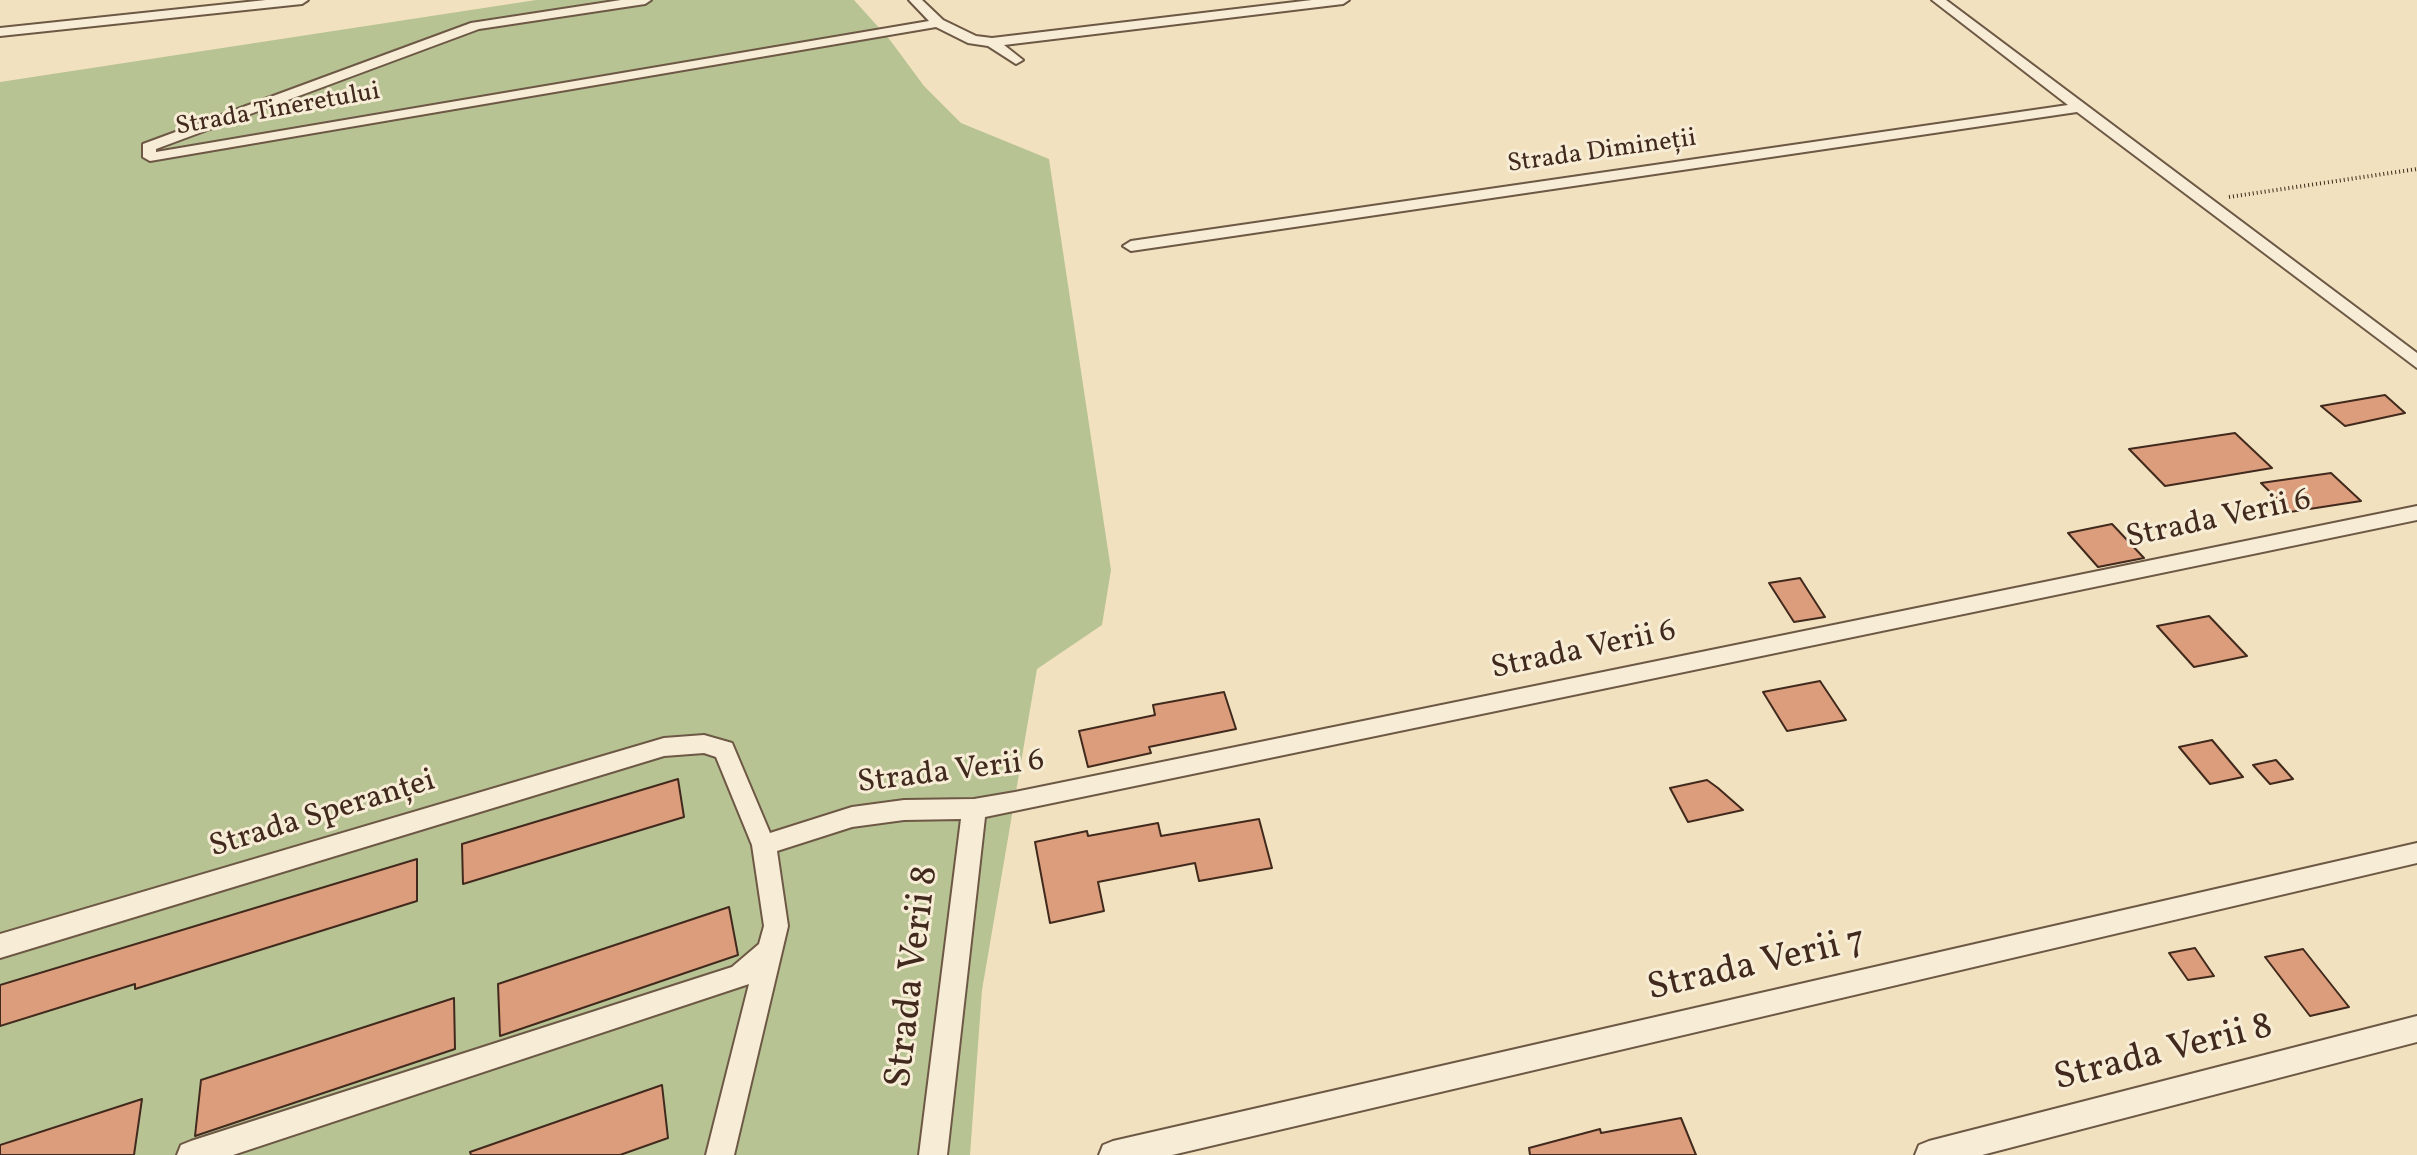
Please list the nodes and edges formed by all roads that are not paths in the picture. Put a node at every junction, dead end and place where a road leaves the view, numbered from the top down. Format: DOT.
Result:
graph roads {
  1 [pos="302,0"];
  2 [pos="645,0"];
  3 [pos="915,0"];
  4 [pos="1343,0"];
  5 [pos="1938,0"];
  6 [pos="938,23"];
  7 [pos="0,32"];
  8 [pos="992,42"];
  9 [pos="1016,60"];
  10 [pos="2081,107"];
  11 [pos="1131,246"];
  12 [pos="2417,362"];
  13 [pos="2417,513"];
  14 [pos="974,809"];
  15 [pos="764,845"];
  16 [pos="2417,853"];
  17 [pos="0,946"];
  18 [pos="770,951"];
  19 [pos="2417,1029"];
  20 [pos="191,1155"];
  21 [pos="720,1155"];
  22 [pos="933,1155"];
  23 [pos="1113,1155"];
  24 [pos="1929,1155"];
  1 -- 7 [label="street"];
  2 -- 6 [label="street, Strada Tineretului"];
  3 -- 6 [label="street"];
  4 -- 8 [label="street"];
  5 -- 10 [label="street"];
  6 -- 8 [label="street"];
  8 -- 9 [label="street"];
  10 -- 11 [label="street, Strada Dimineții"];
  10 -- 12 [label="street"];
  13 -- 14 [label="street, Strada Verii 6"];
  14 -- 15 [label="street, Strada Verii 6"];
  14 -- 22 [label="street, Strada Verii 8"];
  15 -- 17 [label="street, Strada Speranței"];
  15 -- 18 [label="street"];
  16 -- 23 [label="street, Strada Verii 7"];
  18 -- 20 [label="street"];
  18 -- 21 [label="street"];
  19 -- 24 [label="street, Strada Verii 8"];
}
